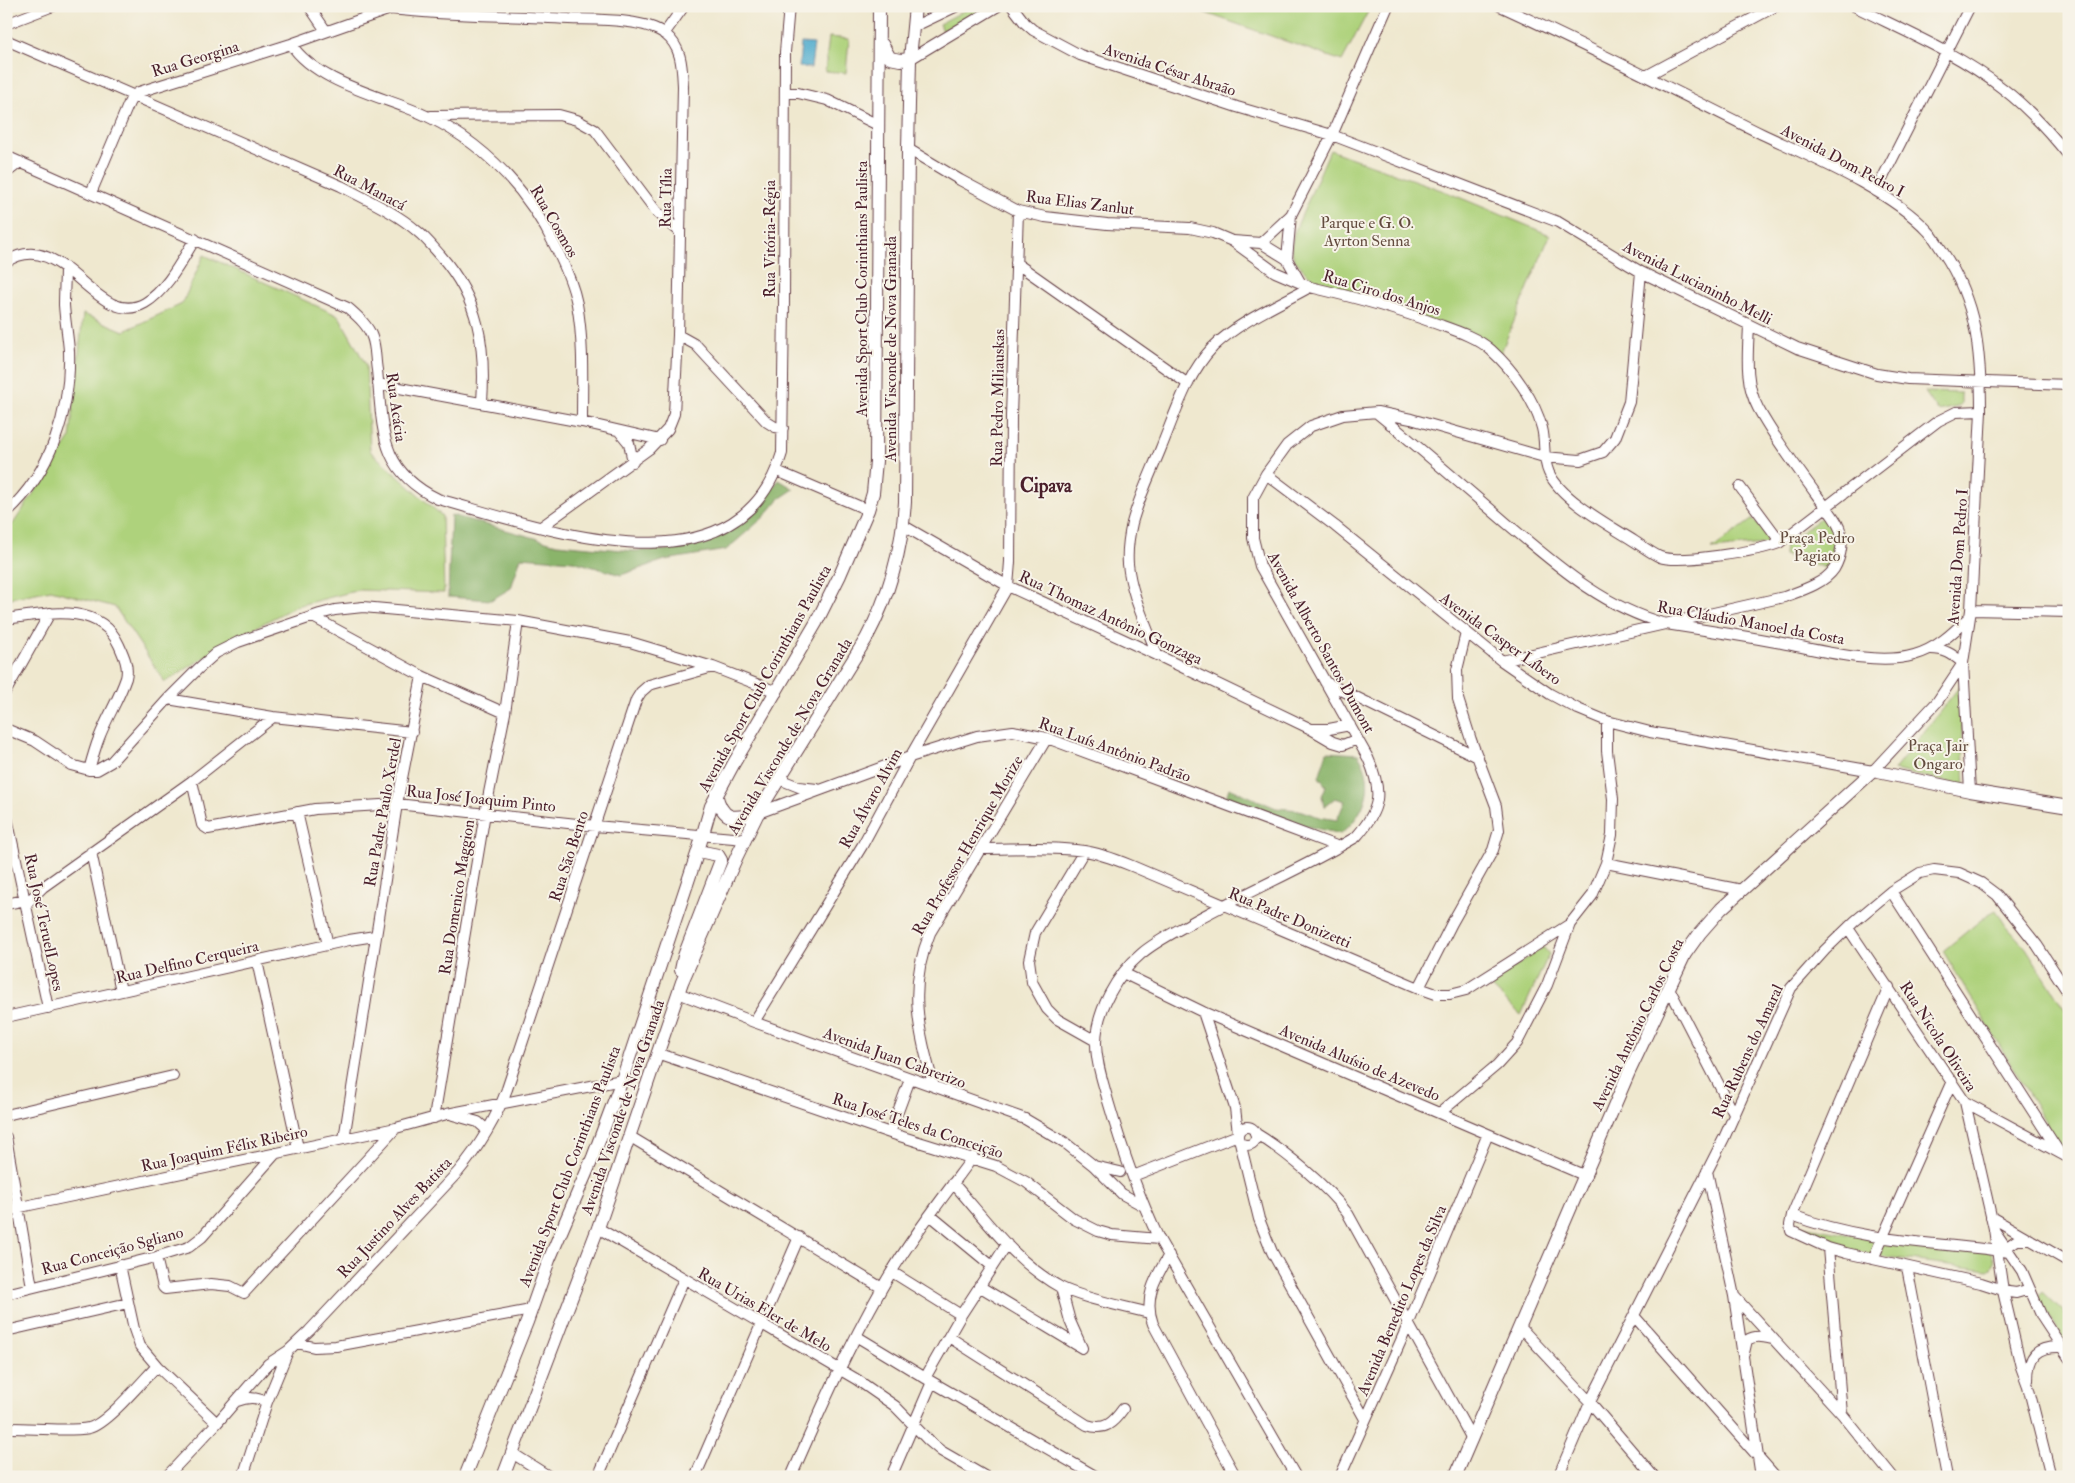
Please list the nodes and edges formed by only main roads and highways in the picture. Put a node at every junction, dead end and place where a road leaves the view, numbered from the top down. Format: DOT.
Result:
graph roads {
  1 [pos="880,6"];
  2 [pos="915,6"];
  3 [pos="880,39"];
  4 [pos="910,59"];
  5 [pos="716,794"];
  6 [pos="2069,808"];
  7 [pos="758,814"];
  8 [pos="698,851"];
  9 [pos="680,988"];
  10 [pos="465,1477"];
  11 [pos="503,1477"];
  12 [pos="1455,1477"];
  1 -- 3 [label="main road, Avenida Sport Club Corinthians Paulista"];
  2 -- 4 [label="main road, Avenida Visconde de Nova Granada"];
  3 -- 4 [label="main road"];
  3 -- 5 [label="main road, Avenida Sport Club Corinthians Paulista"];
  4 -- 7 [label="main road, Avenida Visconde de Nova Granada"];
  5 -- 7 [label="main road"];
  5 -- 8 [label="main road, Avenida Sport Club Corinthians Paulista"];
  6 -- 12 [label="main road, Avenida Antônio Carlos Costa"];
  7 -- 9 [label="main road, Avenida Visconde de Nova Granada"];
  8 -- 9 [label="main road"];
  8 -- 10 [label="main road, Avenida Sport Club Corinthians Paulista"];
  9 -- 11 [label="main road, Avenida Visconde de Nova Granada"];
}
